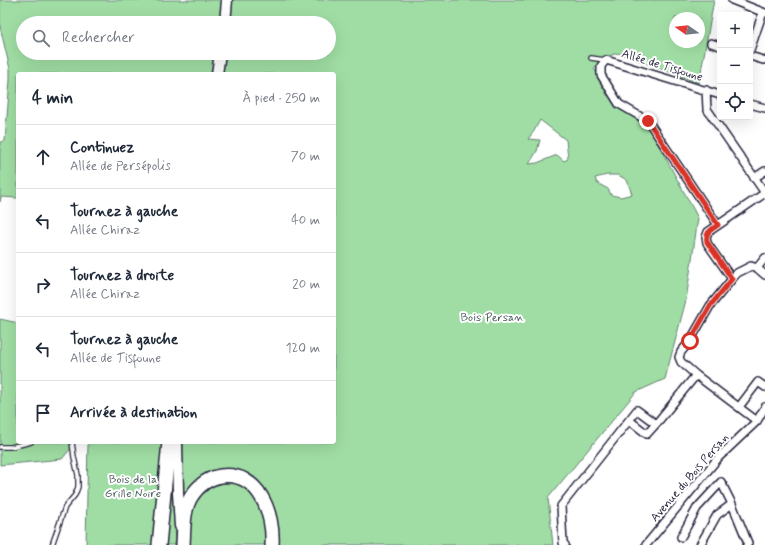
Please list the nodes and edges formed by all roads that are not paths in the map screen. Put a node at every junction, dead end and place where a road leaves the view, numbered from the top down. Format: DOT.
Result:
graph roads {
  1 [pos="227,0"];
  2 [pos="732,0"];
  3 [pos="764,12"];
  4 [pos="226,16"];
  5 [pos="712,43"];
  6 [pos="717,45"];
  7 [pos="751,48"];
  8 [pos="753,57"];
  9 [pos="591,58"];
  10 [pos="219,60"];
  11 [pos="606,60"];
  12 [pos="763,60"];
  13 [pos="217,72"];
  14 [pos="706,90"];
  15 [pos="717,94"];
  16 [pos="753,105"];
  17 [pos="765,108"];
  18 [pos="765,171"];
  19 [pos="754,178"];
  20 [pos="765,193"];
  21 [pos="718,225"];
  22 [pos="765,258"];
  23 [pos="757,268"];
  24 [pos="765,275"];
  25 [pos="732,279"];
  26 [pos="696,375"];
  27 [pos="765,387"];
  28 [pos="739,407"];
  29 [pos="765,407"];
  30 [pos="629,420"];
  31 [pos="757,421"];
  32 [pos="656,424"];
  33 [pos="23,444"];
  34 [pos="72,444"];
  35 [pos="169,444"];
  36 [pos="177,444"];
  37 [pos="0,447"];
  38 [pos="732,504"];
  39 [pos="681,537"];
  40 [pos="52,545"];
  41 [pos="159,545"];
  42 [pos="182,545"];
  43 [pos="272,545"];
  44 [pos="565,545"];
  45 [pos="646,545"];
  46 [pos="700,545"];
  47 [pos="747,545"];
  1 -- 4 [label="main road"];
  2 -- 3 [label="street"];
  3 -- 7 [label="street"];
  5 -- 6 [label="street"];
  8 -- 12 [label="street"];
  9 -- 11 [label="lane"];
  10 -- 13 [label="main road"];
  11 -- 14 [label="street, Allée de Tisfoune"];
  11 -- 21 [label="street, Allée de Tisfoune"];
  14 -- 15 [label="street"];
  14 -- 19 [label="street"];
  16 -- 17 [label="street"];
  18 -- 19 [label="street"];
  19 -- 20 [label="street"];
  20 -- 21 [label="street"];
  21 -- 25 [label="street"];
  22 -- 23 [label="street"];
  23 -- 24 [label="street"];
  23 -- 25 [label="street"];
  25 -- 26 [label="street"];
  26 -- 28 [label="street"];
  26 -- 32 [label="street"];
  27 -- 28 [label="street"];
  28 -- 31 [label="street"];
  29 -- 31 [label="street, Avenue du Bois Persan"];
  30 -- 32 [label="street"];
  30 -- 32 [label="street"];
  30 -- 44 [label="street"];
  31 -- 45 [label="street, Avenue du Bois Persan"];
  33 -- 37 [label="lane"];
  34 -- 40 [label="lane"];
  35 -- 41 [label="highway"];
  36 -- 42 [label="main road"];
  38 -- 39 [label="street"];
  38 -- 46 [label="street"];
  38 -- 47 [label="street"];
  42 -- 43 [label="highway"];
}
